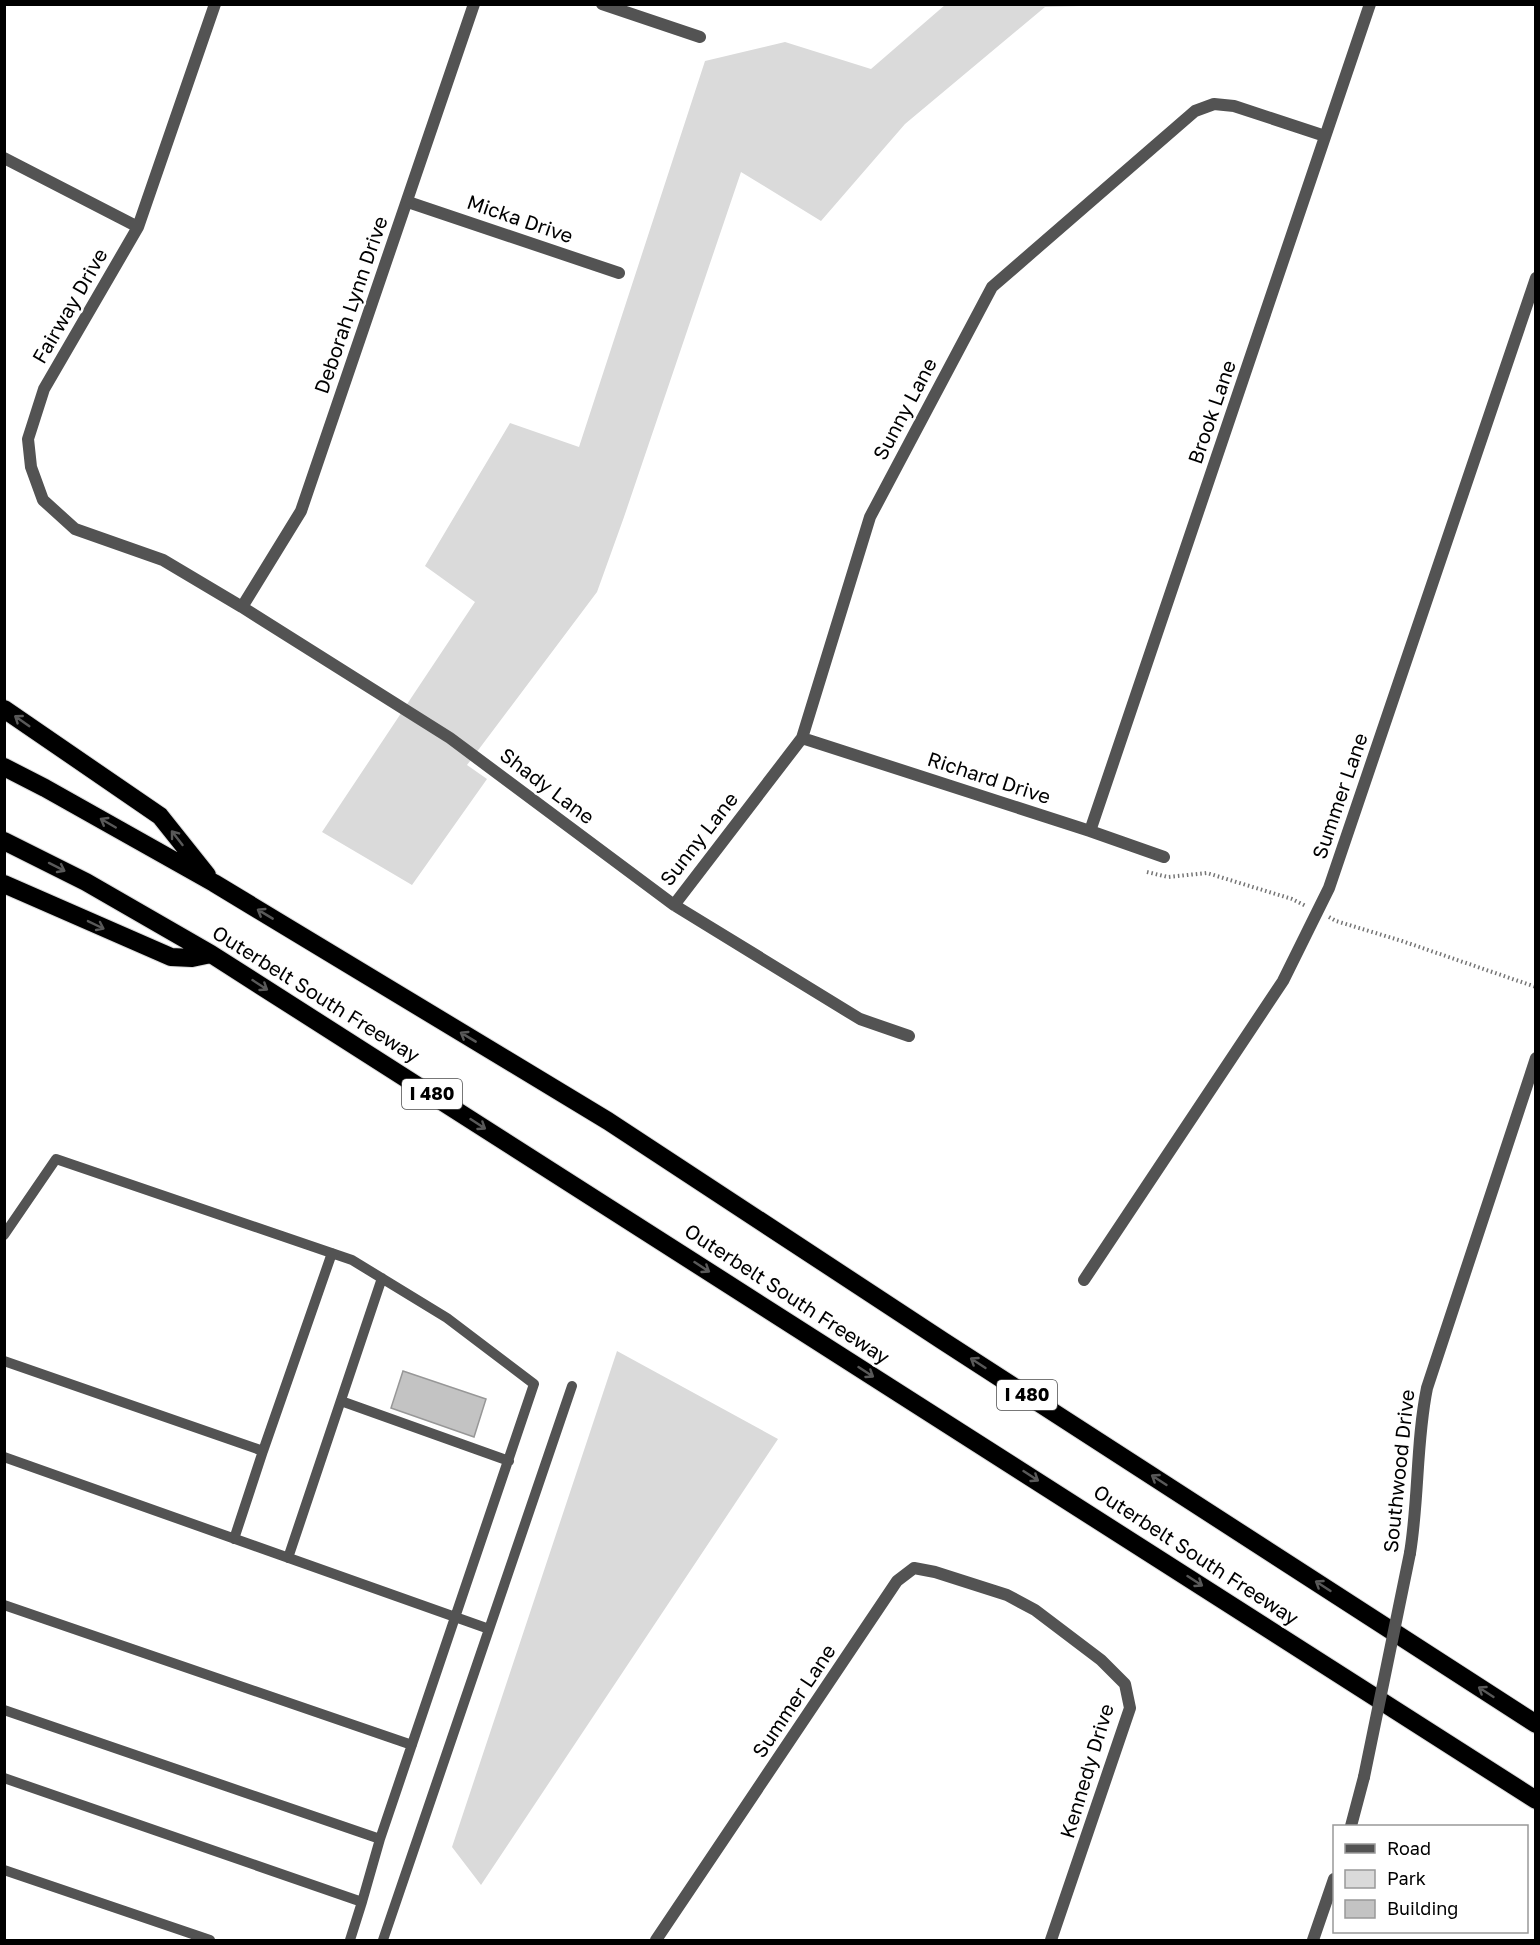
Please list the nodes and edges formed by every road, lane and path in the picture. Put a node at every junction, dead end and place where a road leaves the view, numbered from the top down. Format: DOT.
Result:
graph roads {
  1 [pos="216,4"];
  2 [pos="474,4"];
  3 [pos="602,4"];
  4 [pos="1370,4"];
  5 [pos="700,37"];
  6 [pos="1325,136"];
  7 [pos="4,158"];
  8 [pos="408,202"];
  9 [pos="138,226"];
  10 [pos="619,273"];
  11 [pos="1536,278"];
  12 [pos="163,560"];
  13 [pos="242,607"];
  14 [pos="4,709"];
  15 [pos="802,738"];
  16 [pos="4,767"];
  17 [pos="1090,831"];
  18 [pos="4,841"];
  19 [pos="1164,857"];
  20 [pos="1147,872"];
  21 [pos="4,884"];
  22 [pos="214,884"];
  23 [pos="674,905"];
  24 [pos="1304,905"];
  25 [pos="1336,921"];
  26 [pos="211,954"];
  27 [pos="1536,987"];
  28 [pos="909,1036"];
  29 [pos="1536,1058"];
  30 [pos="4,1235"];
  31 [pos="332,1253"];
  32 [pos="382,1278"];
  33 [pos="1084,1280"];
  34 [pos="4,1361"];
  35 [pos="572,1386"];
  36 [pos="341,1401"];
  37 [pos="263,1451"];
  38 [pos="4,1457"];
  39 [pos="509,1461"];
  40 [pos="234,1539"];
  41 [pos="288,1558"];
  42 [pos="1007,1595"];
  43 [pos="4,1605"];
  44 [pos="456,1617"];
  45 [pos="489,1629"];
  46 [pos="4,1710"];
  47 [pos="1536,1724"];
  48 [pos="412,1745"];
  49 [pos="4,1778"];
  50 [pos="1536,1800"];
  51 [pos="1352,1825"];
  52 [pos="380,1839"];
  53 [pos="4,1870"];
  54 [pos="1333,1885"];
  55 [pos="362,1902"];
  56 [pos="210,1941"];
  57 [pos="350,1941"];
  58 [pos="383,1941"];
  59 [pos="657,1941"];
  60 [pos="1052,1941"];
  61 [pos="1313,1941"];
  1 -- 9 [label="street, Fairway Drive"];
  2 -- 8 [label="street, Deborah Lynn Drive"];
  3 -- 5 [label="street"];
  4 -- 6 [label="street, Brook Lane"];
  6 -- 15 [label="street, Sunny Lane"];
  6 -- 17 [label="street, Brook Lane"];
  7 -- 9 [label="street"];
  8 -- 10 [label="street, Micka Drive"];
  8 -- 13 [label="street, Deborah Lynn Drive"];
  9 -- 12 [label="street, Fairway Drive"];
  11 -- 33 [label="street, Summer Lane"];
  12 -- 13 [label="street, Shady Lane"];
  13 -- 23 [label="street, Shady Lane"];
  22 -- 14 [label="highway, one-way"];
  15 -- 17 [label="street, Richard Drive"];
  15 -- 23 [label="street, Sunny Lane"];
  22 -- 16 [label="highway, Outerbelt South Freeway / I 480, one-way"];
  17 -- 19 [label="street, Richard Drive"];
  18 -- 26 [label="highway, Outerbelt South Freeway / I 480, one-way"];
  20 -- 24 [label="path"];
  21 -- 26 [label="highway, one-way"];
  47 -- 22 [label="highway, Outerbelt South Freeway / I 480, one-way"];
  23 -- 28 [label="street, Shady Lane"];
  25 -- 27 [label="path"];
  26 -- 50 [label="highway, Outerbelt South Freeway / I 480, one-way"];
  29 -- 51 [label="street, Southwood Drive, bridge"];
  30 -- 31 [label="lane"];
  31 -- 32 [label="lane"];
  31 -- 37 [label="lane"];
  32 -- 36 [label="lane"];
  32 -- 39 [label="lane"];
  34 -- 37 [label="lane"];
  35 -- 45 [label="lane"];
  36 -- 39 [label="lane"];
  36 -- 41 [label="lane"];
  37 -- 40 [label="lane"];
  38 -- 40 [label="lane"];
  39 -- 44 [label="lane"];
  40 -- 41 [label="lane"];
  41 -- 44 [label="lane"];
  42 -- 59 [label="street, Summer Lane"];
  42 -- 60 [label="street, Kennedy Drive"];
  43 -- 48 [label="lane"];
  44 -- 45 [label="lane"];
  44 -- 48 [label="lane"];
  45 -- 58 [label="lane"];
  46 -- 52 [label="lane"];
  48 -- 52 [label="lane"];
  49 -- 55 [label="lane"];
  52 -- 55 [label="lane"];
  53 -- 56 [label="lane"];
  54 -- 61 [label="street"];
  55 -- 57 [label="lane"];
}
